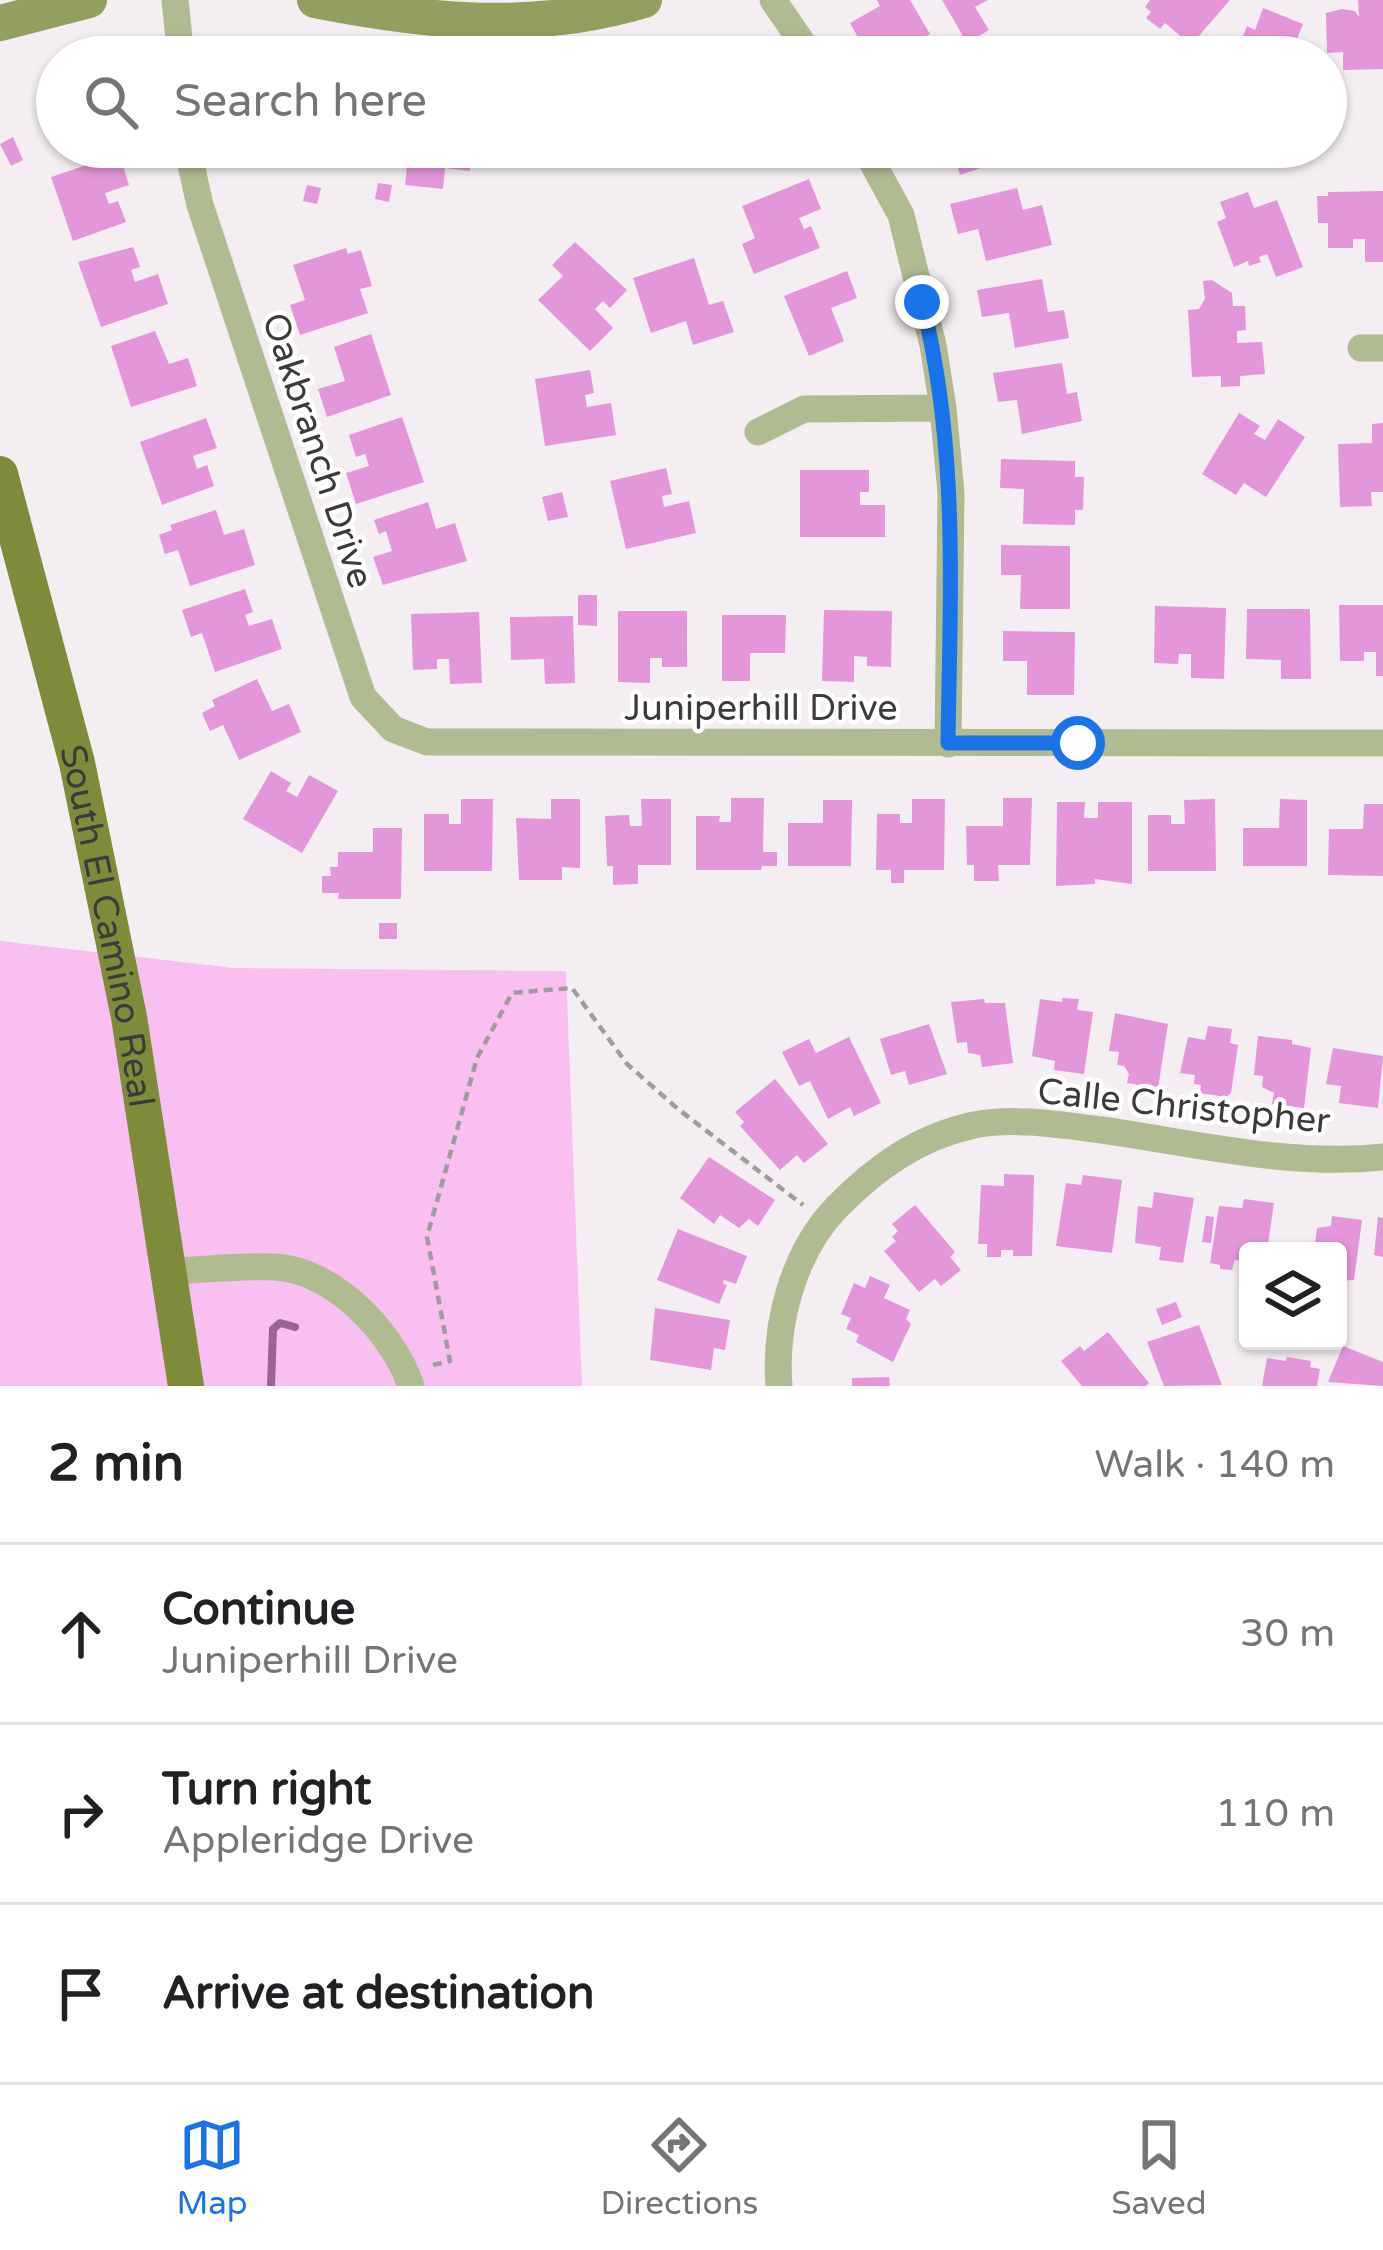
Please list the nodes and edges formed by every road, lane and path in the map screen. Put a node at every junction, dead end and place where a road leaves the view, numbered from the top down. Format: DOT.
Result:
graph roads {
  1 [pos="89,0"];
  2 [pos="175,0"];
  3 [pos="315,0"];
  4 [pos="644,0"];
  5 [pos="773,0"];
  6 [pos="0,23"];
  7 [pos="179,36"];
  8 [pos="798,36"];
  9 [pos="192,168"];
  10 [pos="875,168"];
  11 [pos="943,408"];
  12 [pos="758,432"];
  13 [pos="0,474"];
  14 [pos="427,742"];
  15 [pos="1383,742"];
  16 [pos="948,743"];
  17 [pos="1383,1157"];
  18 [pos="803,1205"];
  19 [pos="170,1271"];
  20 [pos="433,1365"];
  21 [pos="186,1386"];
  22 [pos="412,1386"];
  23 [pos="779,1386"];
  1 -- 6 [label="street"];
  2 -- 7 [label="street"];
  3 -- 4 [label="street"];
  5 -- 8 [label="street"];
  9 -- 14 [label="street, Oakbranch Drive"];
  10 -- 11 [label="street"];
  11 -- 12 [label="street"];
  11 -- 16 [label="street"];
  13 -- 19 [label="main road, South El Camino Real"];
  14 -- 16 [label="street, Juniperhill Drive"];
  15 -- 16 [label="street, Juniperhill Drive"];
  17 -- 23 [label="street, Calle Christopher"];
  18 -- 20 [label="path"];
  19 -- 21 [label="main road, South El Camino Real"];
  19 -- 22 [label="street"];
}
